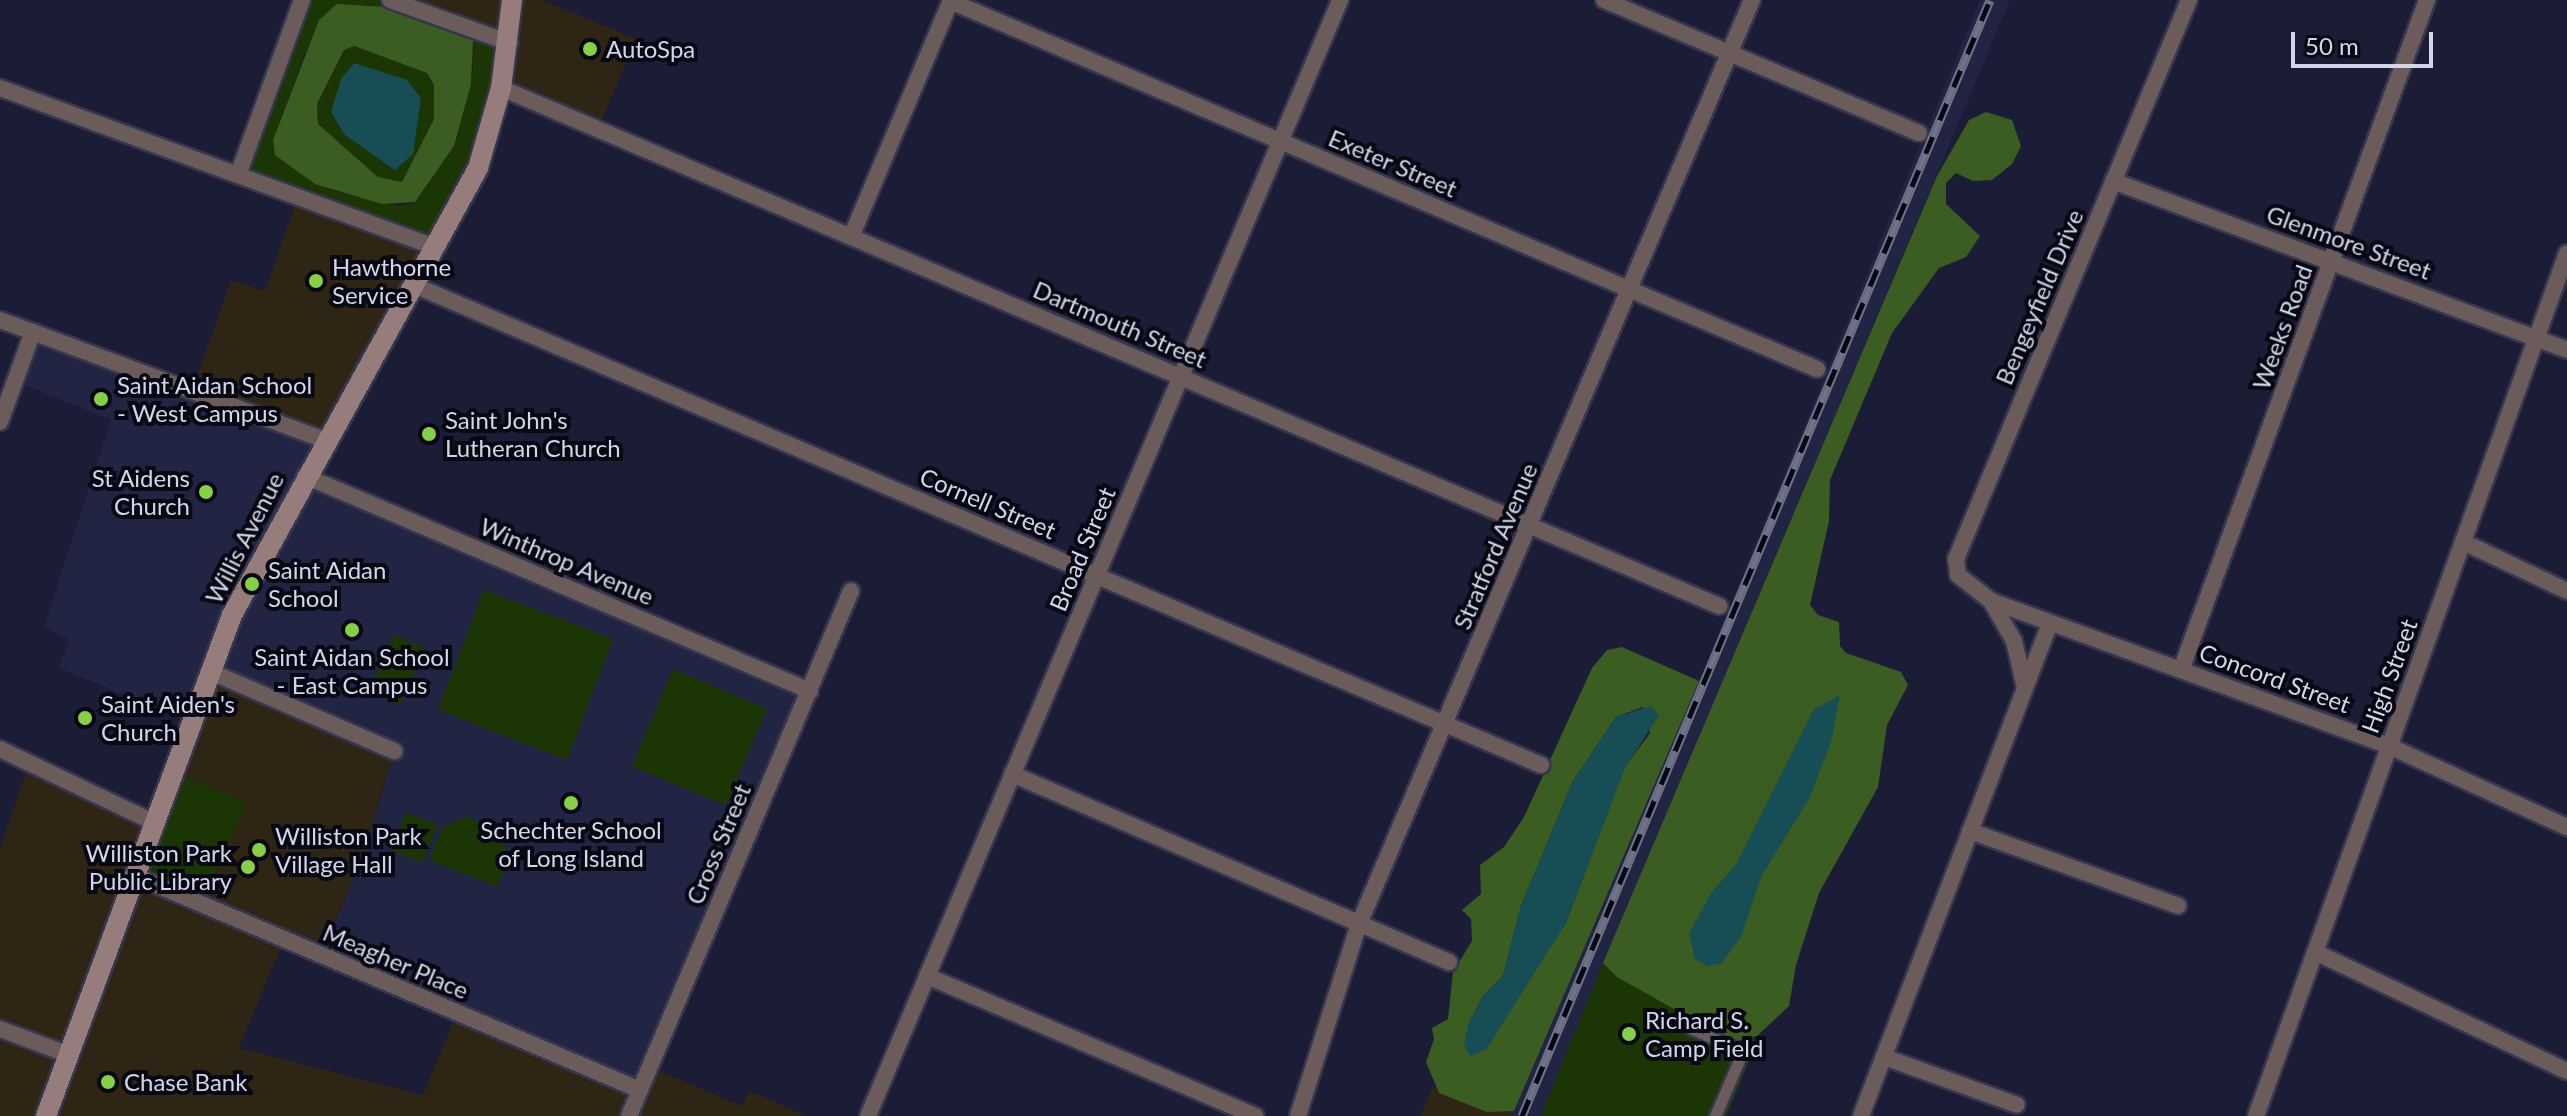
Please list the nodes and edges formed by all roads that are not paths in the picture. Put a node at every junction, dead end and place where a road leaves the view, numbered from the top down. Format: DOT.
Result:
graph roads {
  1 [pos="302,0"];
  2 [pos="390,0"];
  3 [pos="512,0"];
  4 [pos="1340,0"];
  5 [pos="1604,0"];
  6 [pos="1752,0"];
  7 [pos="2189,0"];
  8 [pos="2427,0"];
  9 [pos="950,1"];
  10 [pos="510,43"];
  11 [pos="1729,53"];
  12 [pos="0,88"];
  13 [pos="501,88"];
  14 [pos="1919,133"];
  15 [pos="1280,141"];
  16 [pos="238,175"];
  17 [pos="2113,181"];
  18 [pos="851,237"];
  19 [pos="437,248"];
  20 [pos="2567,253"];
  21 [pos="2332,261"];
  22 [pos="416,286"];
  23 [pos="1630,289"];
  24 [pos="0,320"];
  25 [pos="33,332"];
  26 [pos="2537,336"];
  27 [pos="2567,350"];
  28 [pos="1817,369"];
  29 [pos="1181,376"];
  30 [pos="0,422"];
  31 [pos="325,440"];
  32 [pos="305,476"];
  33 [pos="1530,525"];
  34 [pos="2463,542"];
  35 [pos="1097,575"];
  36 [pos="851,591"];
  37 [pos="2567,591"];
  38 [pos="1991,601"];
  39 [pos="1719,606"];
  40 [pos="2050,623"];
  41 [pos="2181,670"];
  42 [pos="209,671"];
  43 [pos="2025,690"];
  44 [pos="810,691"];
  45 [pos="1445,724"];
  46 [pos="2389,746"];
  47 [pos="0,749"];
  48 [pos="394,751"];
  49 [pos="1541,765"];
  50 [pos="1012,774"];
  51 [pos="153,822"];
  52 [pos="2567,827"];
  53 [pos="1970,831"];
  54 [pos="133,875"];
  55 [pos="2178,906"];
  56 [pos="1359,924"];
  57 [pos="2315,952"];
  58 [pos="1449,962"];
  59 [pos="927,976"];
  60 [pos="1690,1028"];
  61 [pos="0,1029"];
  62 [pos="67,1054"];
  63 [pos="1884,1057"];
  64 [pos="2567,1071"];
  65 [pos="640,1090"];
  66 [pos="2017,1105"];
  67 [pos="46,1116"];
  68 [pos="629,1116"];
  69 [pos="868,1116"];
  70 [pos="1255,1116"];
  71 [pos="1298,1116"];
  72 [pos="1715,1116"];
  73 [pos="1861,1116"];
  74 [pos="2256,1116"];
  1 -- 16 [label="street"];
  2 -- 10 [label="street"];
  3 -- 10 [label="main road, Willis Avenue"];
  4 -- 15 [label="street, Broad Street"];
  5 -- 11 [label="street"];
  6 -- 11 [label="street, Stratford Avenue"];
  7 -- 17 [label="street, Bengeyfield Drive"];
  8 -- 21 [label="street, Weeks Road"];
  9 -- 15 [label="street, Exeter Street"];
  9 -- 18 [label="street"];
  10 -- 13 [label="main road, Willis Avenue"];
  11 -- 14 [label="street"];
  11 -- 23 [label="street, Stratford Avenue"];
  12 -- 16 [label="street"];
  13 -- 18 [label="street, Dartmouth Street"];
  13 -- 19 [label="main road, Willis Avenue"];
  15 -- 23 [label="street, Exeter Street"];
  15 -- 29 [label="street, Broad Street"];
  16 -- 19 [label="street"];
  17 -- 21 [label="street, Glenmore Street"];
  17 -- 38 [label="street, Bengeyfield Drive"];
  18 -- 29 [label="street, Dartmouth Street"];
  19 -- 22 [label="main road, Willis Avenue"];
  20 -- 26 [label="street, High Street"];
  21 -- 26 [label="street, Glenmore Street"];
  21 -- 41 [label="street, Weeks Road"];
  22 -- 31 [label="main road, Willis Avenue"];
  22 -- 35 [label="street, Cornell Street"];
  23 -- 28 [label="street, Exeter Street"];
  23 -- 33 [label="street, Stratford Avenue"];
  24 -- 25 [label="street"];
  25 -- 30 [label="street"];
  25 -- 31 [label="street"];
  26 -- 27 [label="street, Glenmore Street"];
  26 -- 34 [label="street, High Street"];
  29 -- 33 [label="street, Dartmouth Street"];
  29 -- 35 [label="street, Broad Street"];
  31 -- 32 [label="main road, Willis Avenue"];
  32 -- 42 [label="main road, Willis Avenue"];
  32 -- 44 [label="street, Winthrop Avenue"];
  33 -- 39 [label="street, Dartmouth Street"];
  33 -- 45 [label="street, Stratford Avenue"];
  34 -- 37 [label="street"];
  34 -- 46 [label="street, High Street"];
  35 -- 45 [label="street, Cornell Street"];
  35 -- 50 [label="street, Broad Street"];
  36 -- 44 [label="street, Cross Street"];
  38 -- 40 [label="street, Bengeyfield Drive"];
  38 -- 43 [label="street, Bengeyfield Drive"];
  40 -- 41 [label="street, Concord Street"];
  40 -- 43 [label="street"];
  41 -- 46 [label="street, Concord Street"];
  42 -- 48 [label="street"];
  42 -- 51 [label="main road, Willis Avenue"];
  43 -- 53 [label="street"];
  44 -- 65 [label="street, Cross Street"];
  45 -- 49 [label="street, Cornell Street"];
  45 -- 56 [label="street, Stratford Avenue"];
  46 -- 52 [label="street, Concord Street"];
  46 -- 57 [label="street, High Street"];
  47 -- 51 [label="street"];
  50 -- 56 [label="street"];
  50 -- 59 [label="street, Broad Street"];
  51 -- 54 [label="main road, Willis Avenue"];
  53 -- 55 [label="street"];
  53 -- 63 [label="street"];
  54 -- 62 [label="main road, Willis Avenue"];
  54 -- 65 [label="street, Meagher Place"];
  56 -- 58 [label="street"];
  56 -- 71 [label="street, Stratford Avenue"];
  57 -- 64 [label="street"];
  57 -- 74 [label="street, High Street"];
  59 -- 69 [label="street, Broad Street"];
  59 -- 70 [label="street"];
  60 -- 72 [label="street"];
  61 -- 62 [label="street"];
  62 -- 67 [label="main road, Willis Avenue"];
  63 -- 66 [label="street"];
  63 -- 73 [label="street"];
  65 -- 68 [label="street, Cross Street"];
}
